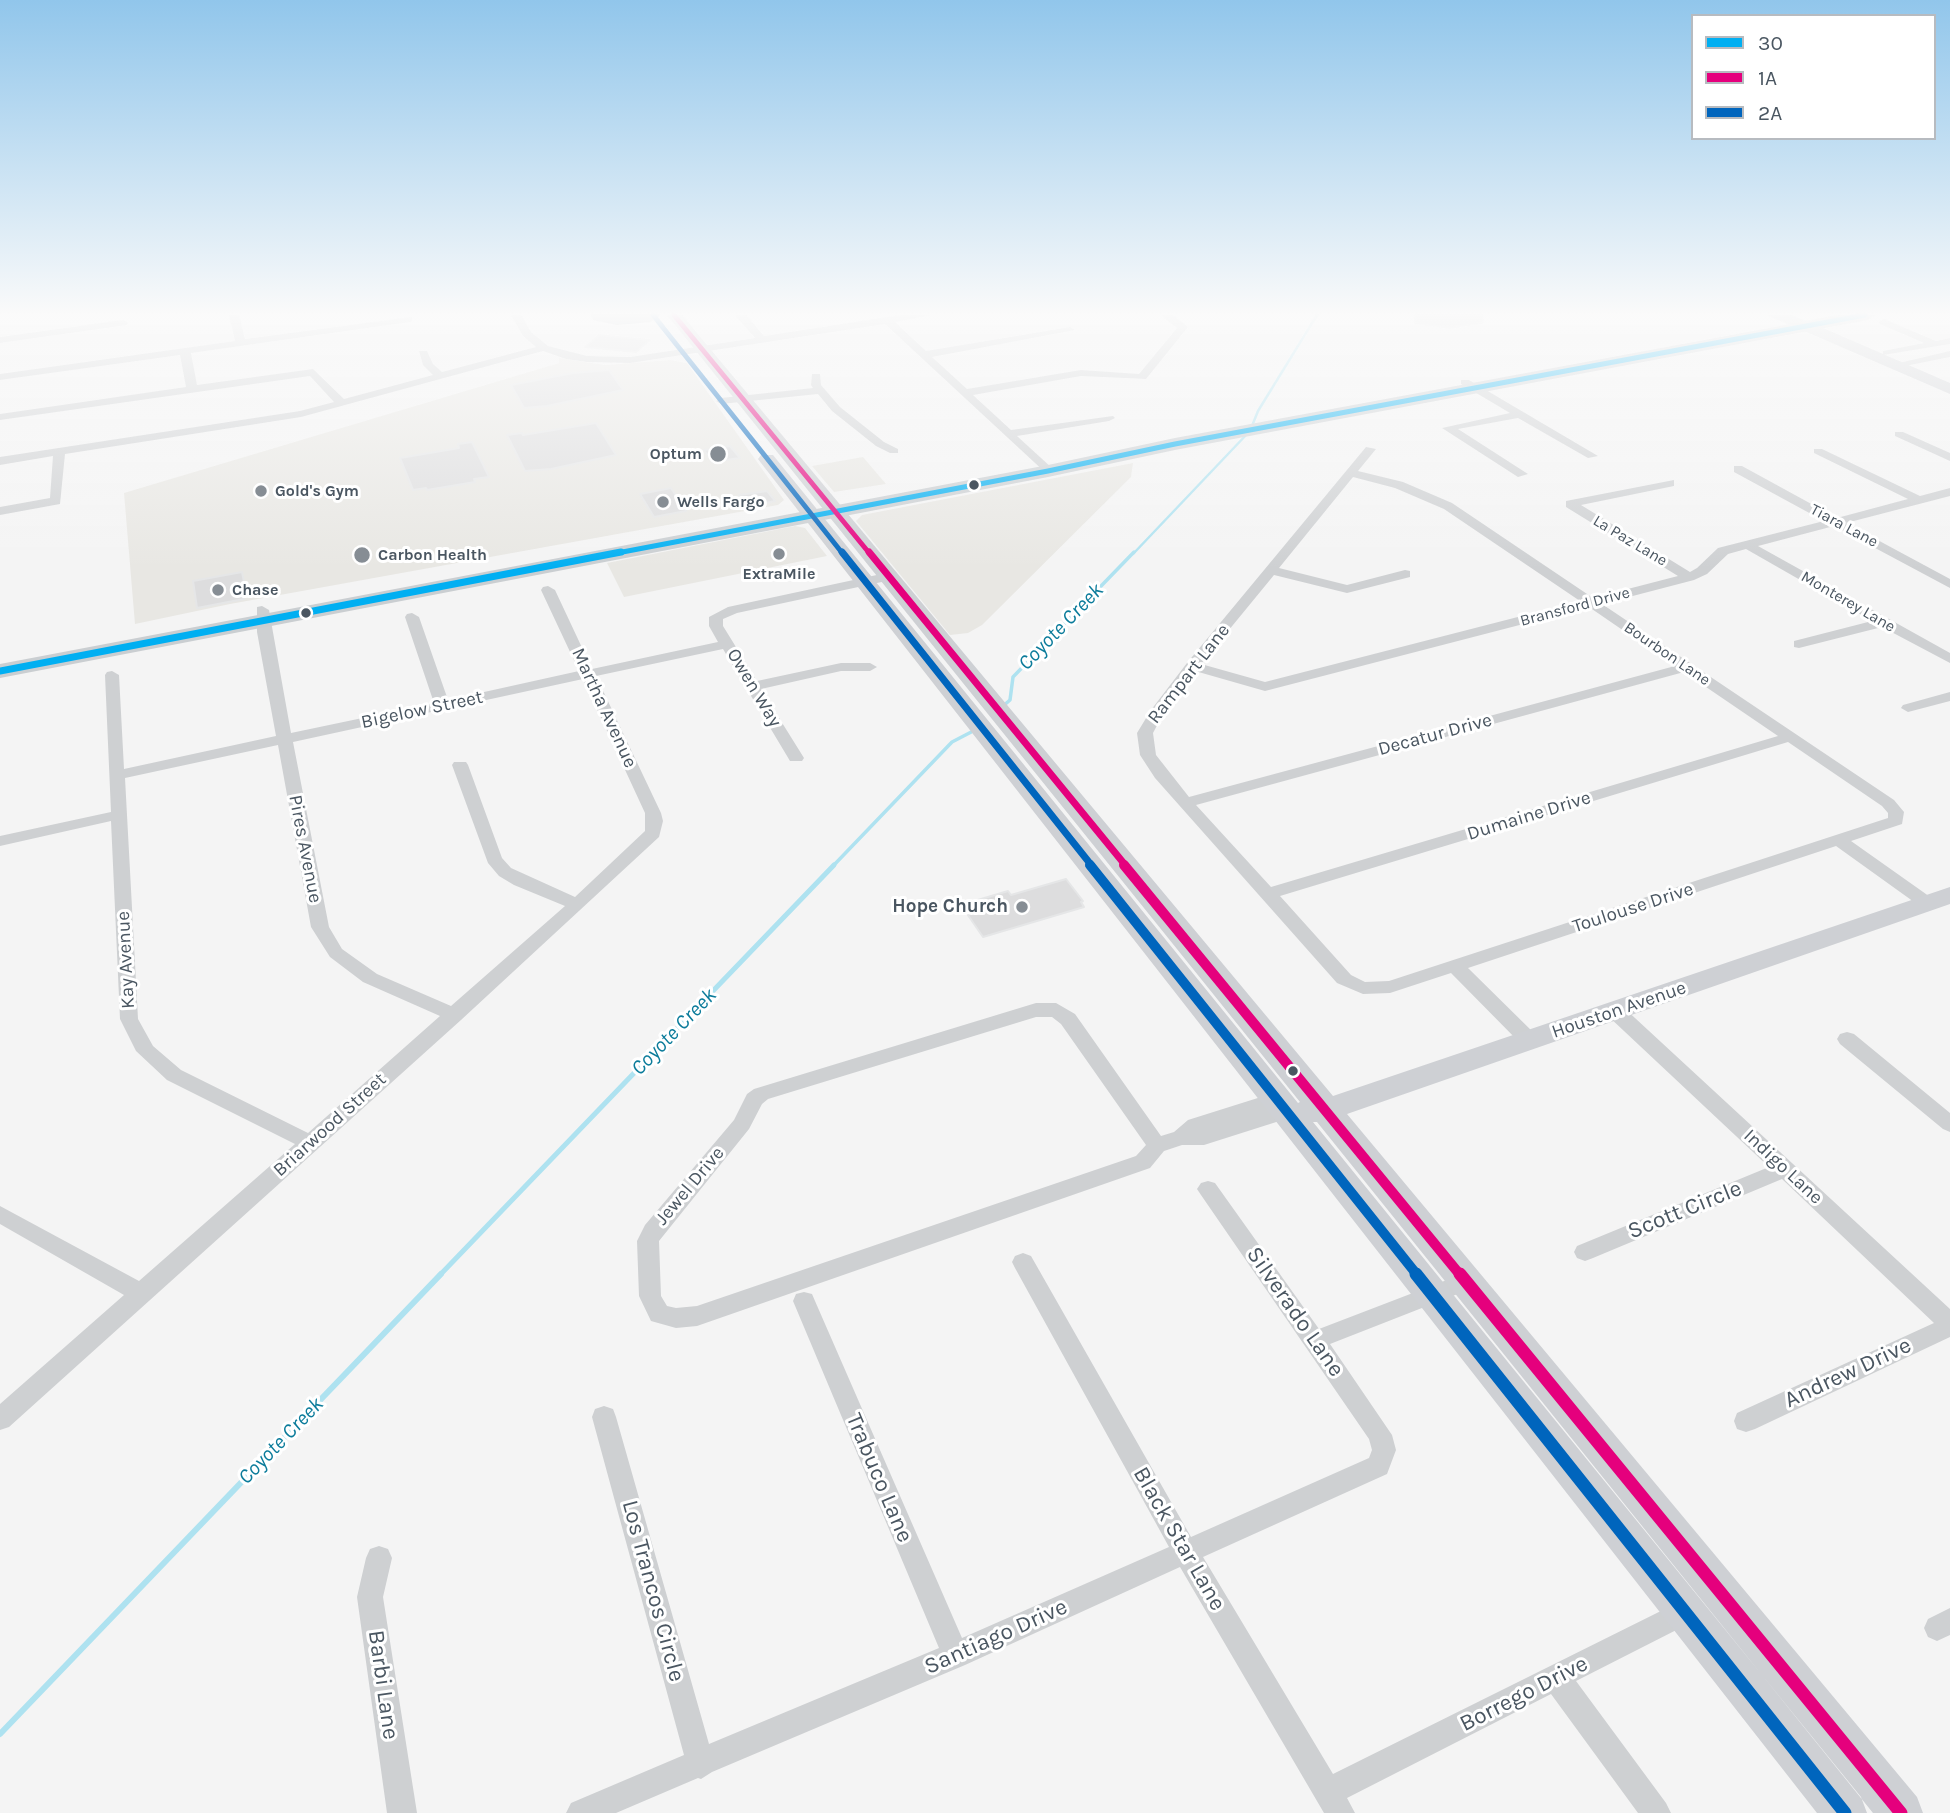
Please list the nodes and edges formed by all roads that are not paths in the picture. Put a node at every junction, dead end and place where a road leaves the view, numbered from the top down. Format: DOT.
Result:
graph roads {
  1 [pos="734,399"];
  2 [pos="119,400"];
  3 [pos="338,400"];
  4 [pos="355,400"];
  5 [pos="829,400"];
  6 [pos="972,400"];
  7 [pos="1395,400"];
  8 [pos="1495,400"];
  9 [pos="343,403"];
  10 [pos="1520,415"];
  11 [pos="0,417"];
  12 [pos="1109,418"];
  13 [pos="183,432"];
  14 [pos="1009,434"];
  15 [pos="1899,434"];
  16 [pos="1370,449"];
  17 [pos="186,450"];
  18 [pos="894,451"];
  19 [pos="1818,451"];
  20 [pos="59,452"];
  21 [pos="1591,456"];
  22 [pos="1950,457"];
  23 [pos="0,461"];
  24 [pos="1044,467"];
  25 [pos="1738,469"];
  26 [pos="1350,473"];
  27 [pos="1522,474"];
  28 [pos="1671,483"];
  29 [pos="1950,492"];
  30 [pos="1919,500"];
  31 [pos="819,510"];
  32 [pos="0,511"];
  33 [pos="1835,521"];
  34 [pos="1746,544"];
  35 [pos="1950,567"];
  36 [pos="1271,570"];
  37 [pos="1929,572"];
  38 [pos="1405,574"];
  39 [pos="886,577"];
  40 [pos="1689,577"];
  41 [pos="864,582"];
  42 [pos="1950,584"];
  43 [pos="548,590"];
  44 [pos="1592,603"];
  45 [pos="262,616"];
  46 [pos="412,617"];
  47 [pos="1884,622"];
  48 [pos="727,644"];
  49 [pos="1799,644"];
  50 [pos="1950,659"];
  51 [pos="0,660"];
  52 [pos="1192,666"];
  53 [pos="870,667"];
  54 [pos="1686,667"];
  55 [pos="948,670"];
  56 [pos="0,671"];
  57 [pos="588,674"];
  58 [pos="112,675"];
  59 [pos="753,686"];
  60 [pos="1950,695"];
  61 [pos="442,705"];
  62 [pos="1908,708"];
  63 [pos="1790,737"];
  64 [pos="284,739"];
  65 [pos="1016,754"];
  66 [pos="796,758"];
  67 [pos="460,765"];
  68 [pos="117,775"];
  69 [pos="1184,803"];
  70 [pos="118,815"];
  71 [pos="1898,816"];
  72 [pos="655,828"];
  73 [pos="0,841"];
  74 [pos="1839,841"];
  75 [pos="1268,894"];
  76 [pos="1938,899"];
  77 [pos="577,905"];
  78 [pos="1455,966"];
  79 [pos="1363,988"];
  80 [pos="1615,1011"];
  81 [pos="454,1015"];
  82 [pos="1847,1039"];
  83 [pos="1530,1041"];
  84 [pos="1324,1111"];
  85 [pos="1285,1112"];
  86 [pos="1950,1124"];
  87 [pos="310,1143"];
  88 [pos="1157,1145"];
  89 [pos="1785,1169"];
  90 [pos="1208,1189"];
  91 [pos="0,1214"];
  92 [pos="1585,1252"];
  93 [pos="1023,1262"];
  94 [pos="1448,1289"];
  95 [pos="141,1293"];
  96 [pos="804,1301"];
  97 [pos="1946,1315"];
  98 [pos="1315,1340"];
  99 [pos="604,1417"];
  100 [pos="0,1419"];
  101 [pos="1746,1421"];
  102 [pos="1380,1435"];
  103 [pos="1186,1553"];
  104 [pos="379,1558"];
  105 [pos="1720,1595"];
  106 [pos="1685,1612"];
  107 [pos="955,1655"];
  108 [pos="1556,1677"];
  109 [pos="701,1765"];
  110 [pos="1334,1803"];
  111 [pos="402,1813"];
  112 [pos="581,1813"];
  113 [pos="1656,1813"];
  114 [pos="1845,1813"];
  115 [pos="1900,1813"];
  1 -- 31 [label="main road"];
  2 -- 11 [label="street"];
  3 -- 9 [label="street"];
  4 -- 9 [label="street"];
  5 -- 18 [label="street"];
  6 -- 14 [label="street"];
  7 -- 24 [label="main road"];
  8 -- 10 [label="street"];
  9 -- 13 [label="street"];
  10 -- 21 [label="street"];
  10 -- 27 [label="street"];
  12 -- 14 [label="street"];
  13 -- 17 [label="street"];
  13 -- 20 [label="street"];
  14 -- 24 [label="street"];
  15 -- 22 [label="street"];
  16 -- 26 [label="street, Rampart Lane"];
  19 -- 30 [label="street"];
  20 -- 23 [label="street"];
  20 -- 32 [label="street"];
  24 -- 31 [label="main road"];
  25 -- 33 [label="street, Tiara Lane"];
  26 -- 36 [label="street, Rampart Lane"];
  26 -- 44 [label="street, Bourbon Lane"];
  28 -- 40 [label="street, La Paz Lane"];
  29 -- 30 [label="street, Bransford Drive"];
  30 -- 33 [label="street, Bransford Drive"];
  31 -- 39 [label="main road"];
  31 -- 41 [label="main road"];
  31 -- 45 [label="main road"];
  33 -- 34 [label="street, Bransford Drive"];
  33 -- 37 [label="street, Tiara Lane"];
  34 -- 40 [label="street, Bransford Drive"];
  34 -- 47 [label="street, Monterey Lane"];
  35 -- 37 [label="street"];
  36 -- 38 [label="street"];
  36 -- 52 [label="street, Rampart Lane"];
  37 -- 42 [label="street, Tiara Lane"];
  39 -- 41 [label="street"];
  39 -- 55 [label="main road"];
  40 -- 44 [label="street, Bransford Drive"];
  41 -- 48 [label="street, Owen Way"];
  41 -- 55 [label="main road"];
  43 -- 57 [label="street, Martha Avenue"];
  44 -- 52 [label="street, Bransford Drive"];
  44 -- 54 [label="street, Bourbon Lane"];
  45 -- 51 [label="main road"];
  45 -- 56 [label="main road"];
  45 -- 64 [label="street, Pires Avenue"];
  46 -- 61 [label="street"];
  47 -- 49 [label="street"];
  47 -- 50 [label="street, Monterey Lane"];
  48 -- 57 [label="street, Bigelow Street"];
  48 -- 59 [label="street, Owen Way"];
  52 -- 69 [label="street, Rampart Lane"];
  53 -- 59 [label="street"];
  54 -- 63 [label="street, Bourbon Lane"];
  54 -- 69 [label="street, Decatur Drive"];
  55 -- 65 [label="main road"];
  57 -- 61 [label="street, Bigelow Street"];
  57 -- 72 [label="street, Martha Avenue"];
  58 -- 68 [label="street, Kay Avenue"];
  59 -- 66 [label="street, Owen Way"];
  60 -- 62 [label="street"];
  61 -- 64 [label="street, Bigelow Street"];
  63 -- 71 [label="street, Bourbon Lane"];
  63 -- 75 [label="street, Dumaine Drive"];
  64 -- 68 [label="street, Bigelow Street"];
  64 -- 81 [label="street, Pires Avenue"];
  65 -- 84 [label="main road"];
  65 -- 85 [label="main road"];
  67 -- 77 [label="street"];
  68 -- 70 [label="street, Kay Avenue"];
  69 -- 75 [label="street, Rampart Lane"];
  70 -- 73 [label="street"];
  70 -- 87 [label="street, Kay Avenue"];
  71 -- 74 [label="street, Toulouse Drive"];
  72 -- 77 [label="street, Briarwood Street"];
  74 -- 76 [label="street"];
  74 -- 78 [label="street, Toulouse Drive"];
  75 -- 79 [label="street, Rampart Lane"];
  76 -- 80 [label="main road, Houston Avenue"];
  77 -- 81 [label="street, Briarwood Street"];
  78 -- 79 [label="street, Toulouse Drive"];
  78 -- 83 [label="street"];
  80 -- 83 [label="main road, Houston Avenue"];
  80 -- 89 [label="street, Indigo Lane"];
  81 -- 87 [label="street, Briarwood Street"];
  82 -- 86 [label="street"];
  83 -- 84 [label="main road, Houston Avenue"];
  84 -- 85 [label="main road, Houston Avenue"];
  84 -- 94 [label="main road"];
  85 -- 88 [label="street, Jewel Drive"];
  85 -- 94 [label="main road"];
  87 -- 95 [label="street, Briarwood Street"];
  88 -- 88 [label="street, Jewel Drive"];
  89 -- 92 [label="street, Scott Circle"];
  89 -- 97 [label="street, Indigo Lane"];
  90 -- 98 [label="street, Silverado Lane"];
  91 -- 95 [label="street"];
  93 -- 103 [label="street, Black Star Lane"];
  94 -- 98 [label="street"];
  94 -- 105 [label="main road"];
  94 -- 106 [label="main road"];
  95 -- 100 [label="street, Briarwood Street"];
  96 -- 107 [label="street, Trabuco Lane"];
  97 -- 101 [label="street, Andrew Drive"];
  98 -- 102 [label="street, Silverado Lane"];
  99 -- 109 [label="street, Los Trancos Circle"];
  102 -- 103 [label="street, Santiago Drive"];
  103 -- 107 [label="street, Santiago Drive"];
  103 -- 110 [label="street, Black Star Lane"];
  104 -- 111 [label="street, Barbi Lane"];
  105 -- 106 [label="street, Borrego Drive"];
  105 -- 115 [label="main road"];
  106 -- 108 [label="street, Borrego Drive"];
  106 -- 114 [label="main road"];
  107 -- 109 [label="street, Santiago Drive"];
  108 -- 110 [label="street, Borrego Drive"];
  108 -- 113 [label="street"];
  109 -- 112 [label="street, Santiago Drive"];
}
